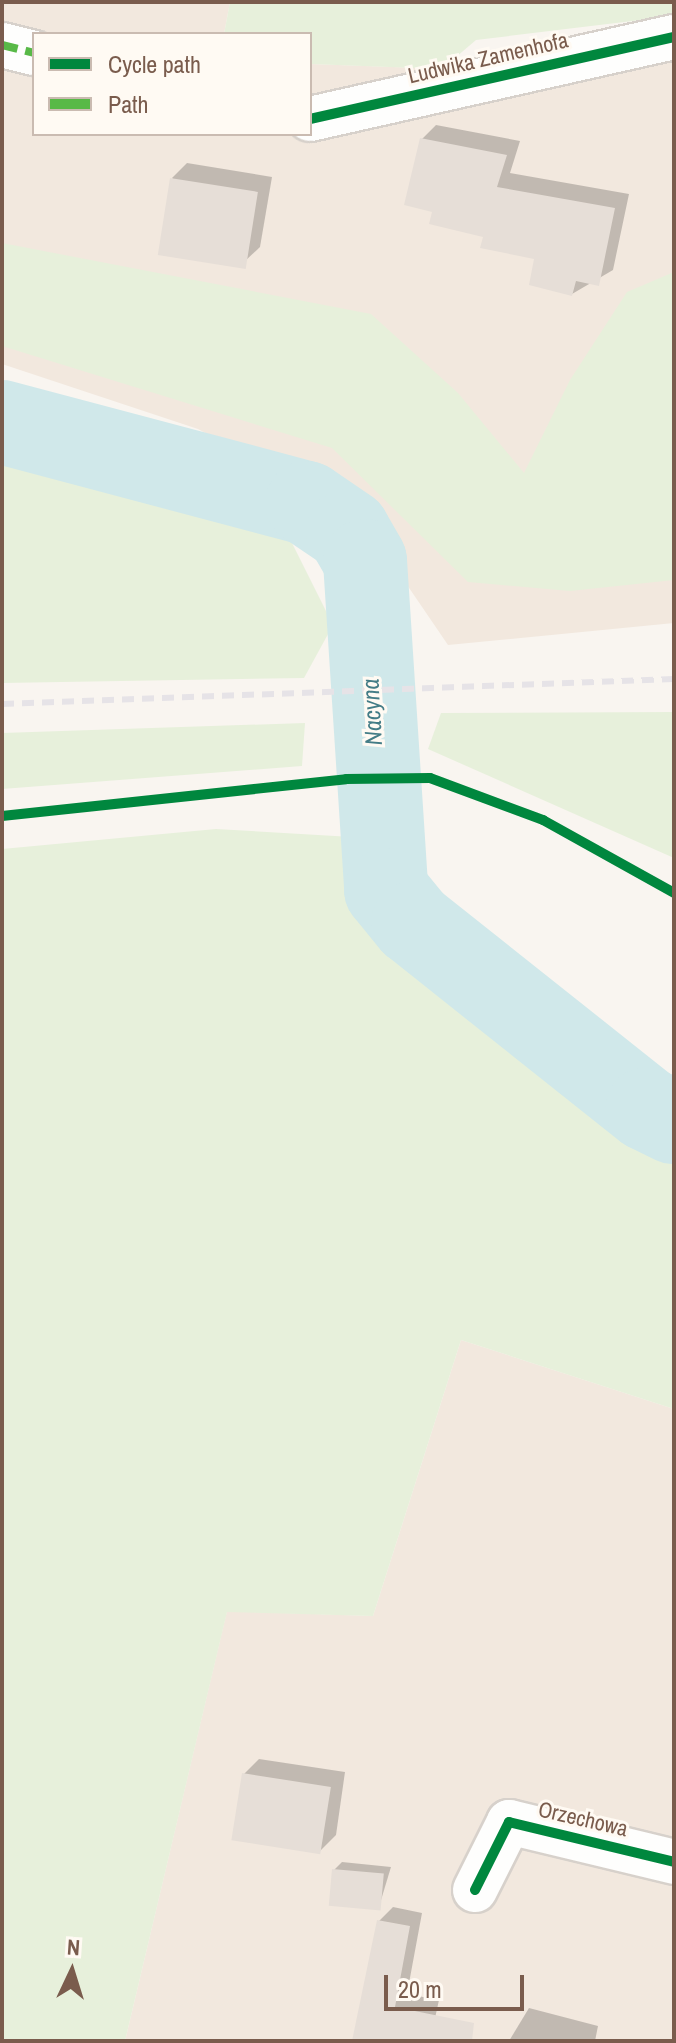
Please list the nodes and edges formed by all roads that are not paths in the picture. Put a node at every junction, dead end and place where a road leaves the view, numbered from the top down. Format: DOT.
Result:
graph roads {
  1 [pos="674,37"];
  2 [pos="2,45"];
  3 [pos="32,52"];
  4 [pos="312,119"];
  5 [pos="674,1862"];
  6 [pos="475,1890"];
  1 -- 4 [label="street, Ludwika Zamenhofa"];
  2 -- 3 [label="street"];
  5 -- 6 [label="street, Orzechowa"];
}
